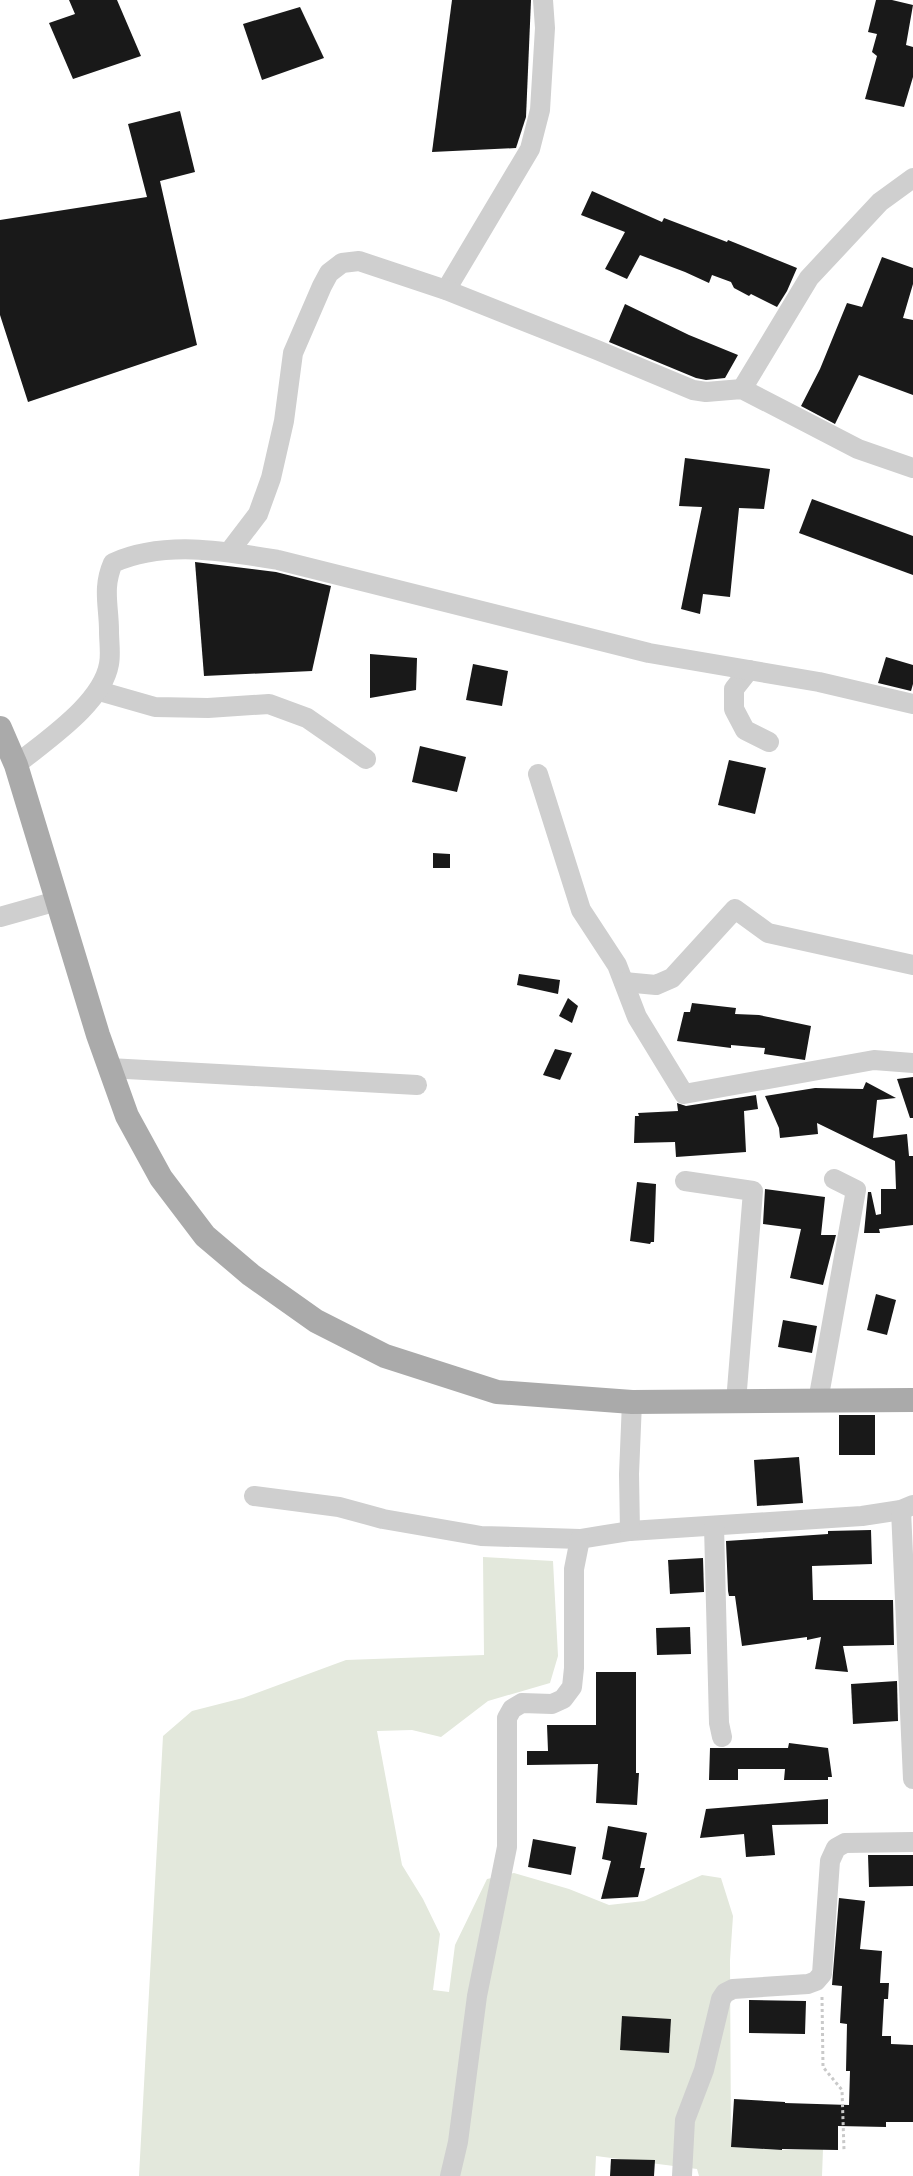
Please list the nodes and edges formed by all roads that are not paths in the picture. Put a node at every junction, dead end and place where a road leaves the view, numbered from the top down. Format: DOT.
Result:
graph roads {
  1 [pos="543,0"];
  2 [pos="913,178"];
  3 [pos="446,290"];
  4 [pos="741,389"];
  5 [pos="913,468"];
  6 [pos="229,552"];
  7 [pos="749,670"];
  8 [pos="99,691"];
  9 [pos="913,704"];
  10 [pos="0,728"];
  11 [pos="769,742"];
  12 [pos="366,759"];
  13 [pos="16,765"];
  14 [pos="538,774"];
  15 [pos="57,901"];
  16 [pos="0,917"];
  17 [pos="913,965"];
  18 [pos="624,982"];
  19 [pos="913,1063"];
  20 [pos="110,1068"];
  21 [pos="417,1085"];
  22 [pos="834,1179"];
  23 [pos="685,1181"];
  24 [pos="818,1401"];
  25 [pos="913,1401"];
  26 [pos="632,1402"];
  27 [pos="736,1402"];
  28 [pos="254,1496"];
  29 [pos="907,1507"];
  30 [pos="714,1526"];
  31 [pos="630,1531"];
  32 [pos="580,1539"];
  33 [pos="722,1737"];
  34 [pos="913,1779"];
  35 [pos="913,1842"];
  36 [pos="450,2176"];
  37 [pos="682,2176"];
  1 -- 3 [label="street"];
  2 -- 4 [label="street"];
  3 -- 4 [label="street"];
  3 -- 6 [label="street"];
  4 -- 5 [label="street"];
  6 -- 7 [label="street"];
  6 -- 8 [label="street"];
  7 -- 9 [label="street"];
  7 -- 11 [label="street"];
  8 -- 12 [label="street"];
  8 -- 13 [label="street"];
  10 -- 13 [label="main road"];
  13 -- 15 [label="main road"];
  14 -- 18 [label="street"];
  15 -- 16 [label="street"];
  15 -- 20 [label="main road"];
  17 -- 18 [label="street"];
  18 -- 19 [label="street"];
  20 -- 21 [label="street"];
  20 -- 26 [label="main road"];
  22 -- 24 [label="street"];
  23 -- 27 [label="street"];
  24 -- 25 [label="main road"];
  24 -- 27 [label="main road"];
  26 -- 27 [label="main road"];
  26 -- 31 [label="street"];
  28 -- 32 [label="street"];
  29 -- 30 [label="street"];
  29 -- 34 [label="street"];
  30 -- 31 [label="street"];
  30 -- 33 [label="street"];
  31 -- 32 [label="street"];
  32 -- 36 [label="street"];
  35 -- 37 [label="street"];
}
